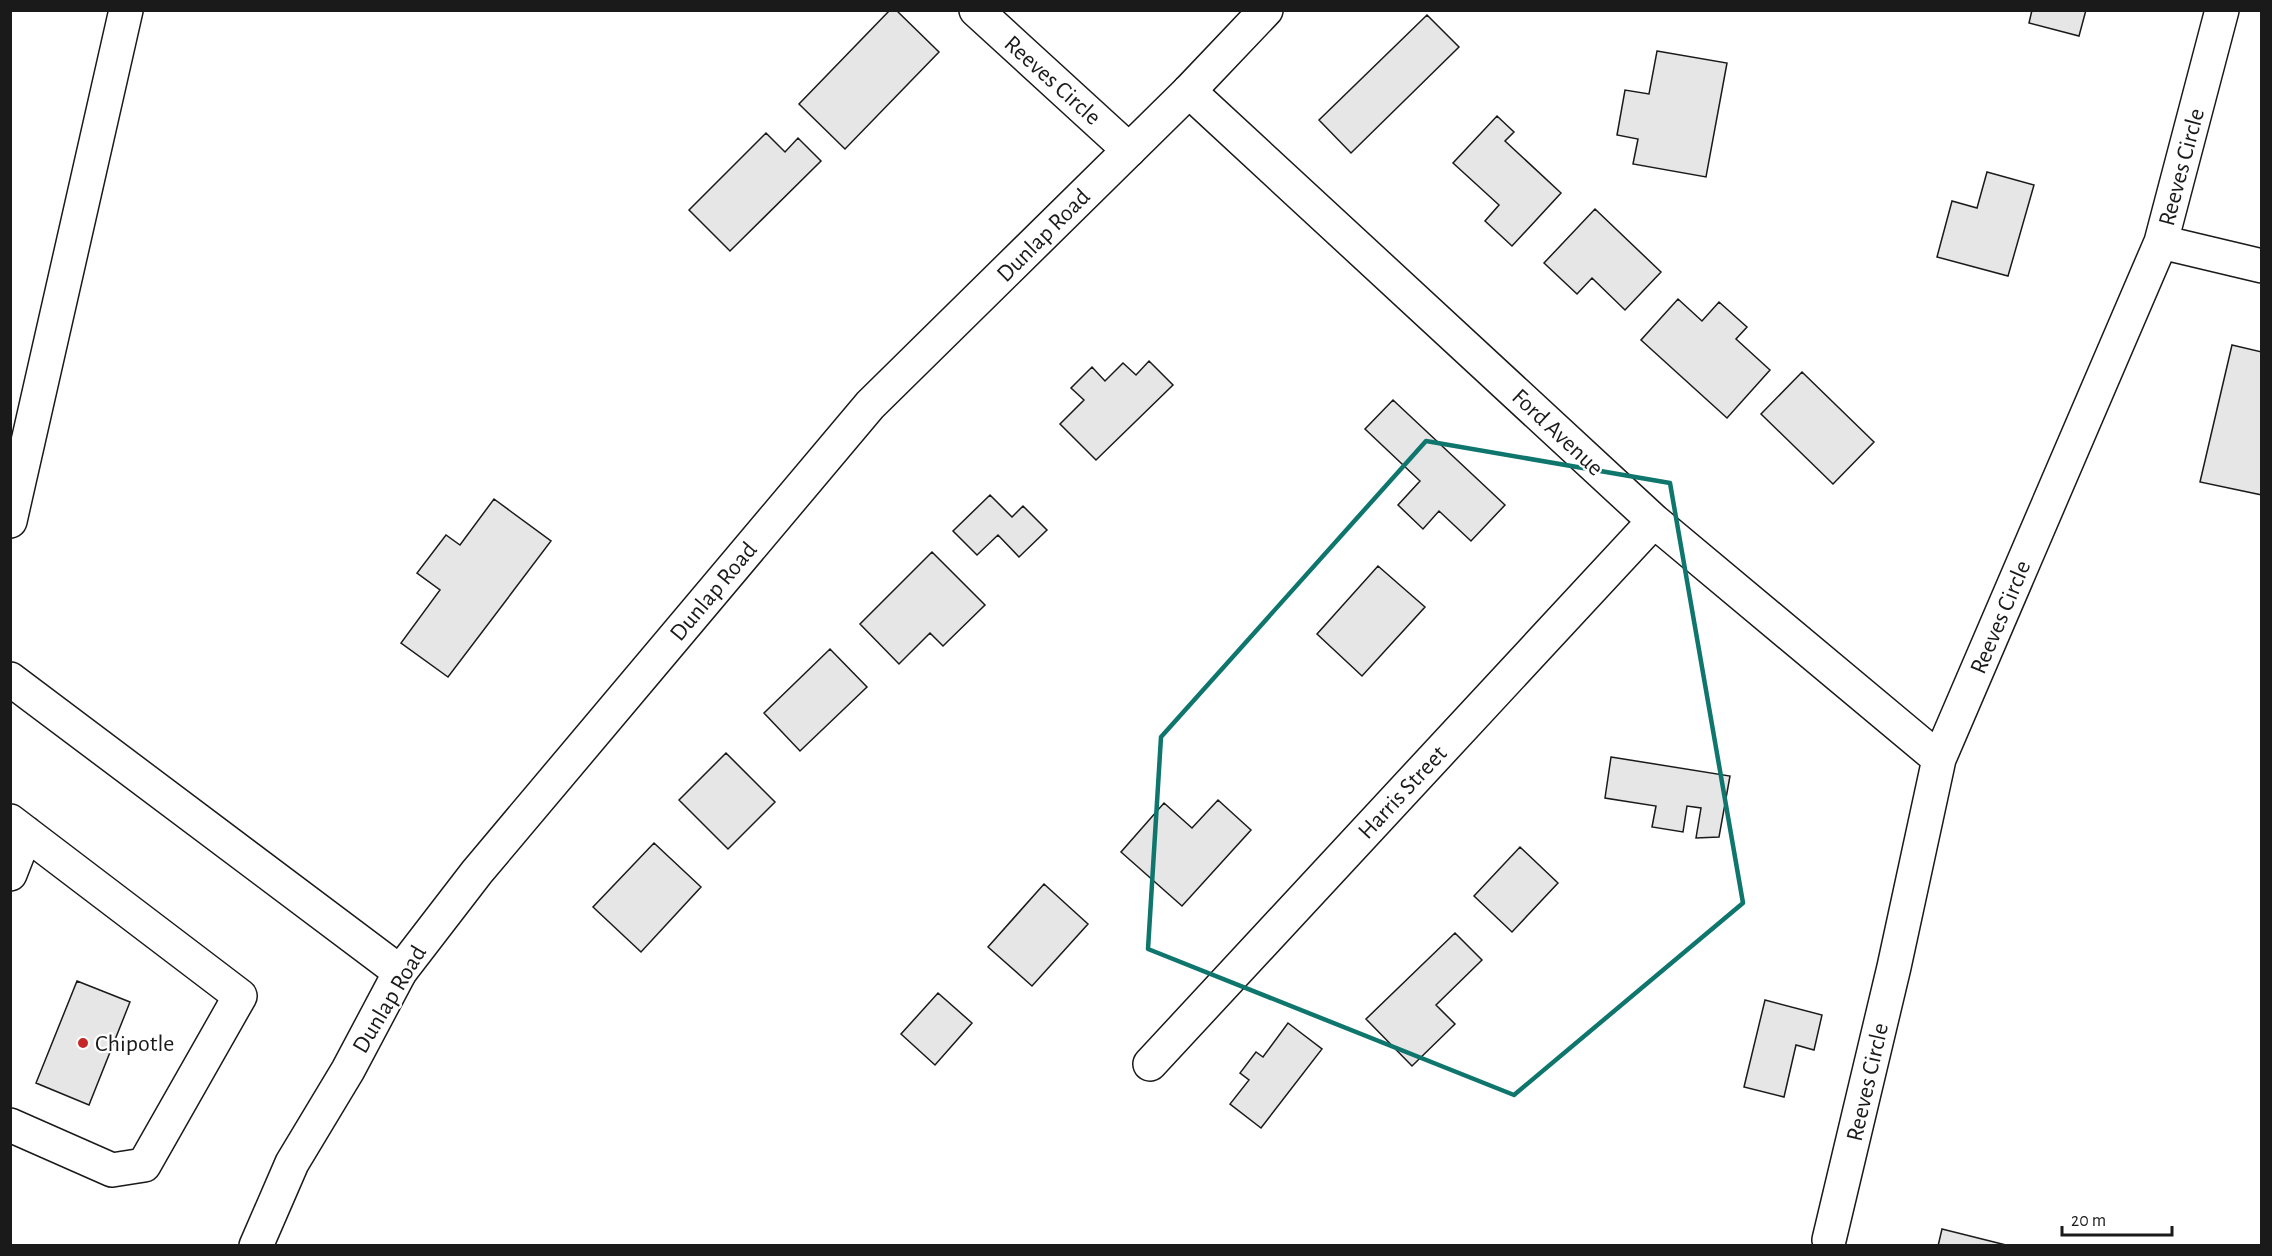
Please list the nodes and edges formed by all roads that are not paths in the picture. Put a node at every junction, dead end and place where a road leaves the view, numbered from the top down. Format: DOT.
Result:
graph roads {
  1 [pos="126,10"];
  2 [pos="976,10"];
  3 [pos="1266,10"];
  4 [pos="2222,10"];
  5 [pos="1189,91"];
  6 [pos="1129,150"];
  7 [pos="2161,242"];
  8 [pos="2262,266"];
  9 [pos="10,521"];
  10 [pos="1654,521"];
  11 [pos="10,679"];
  12 [pos="1940,759"];
  13 [pos="18,827"];
  14 [pos="10,874"];
  15 [pos="400,972"];
  16 [pos="1150,1064"];
  17 [pos="10,1125"];
  18 [pos="1830,1239"];
  19 [pos="256,1245"];
  1 -- 9 [label="street"];
  2 -- 6 [label="street, Reeves Circle"];
  3 -- 5 [label="street, Dunlap Road"];
  4 -- 7 [label="street, Reeves Circle"];
  5 -- 6 [label="street, Dunlap Road"];
  5 -- 10 [label="street, Ford Avenue"];
  6 -- 15 [label="street, Dunlap Road"];
  7 -- 8 [label="street"];
  7 -- 12 [label="street, Reeves Circle"];
  10 -- 12 [label="street, Ford Avenue"];
  10 -- 16 [label="street, Harris Street"];
  11 -- 15 [label="street"];
  12 -- 18 [label="street, Reeves Circle"];
  13 -- 14 [label="street"];
  13 -- 17 [label="street"];
  15 -- 19 [label="street, Dunlap Road"];
}
